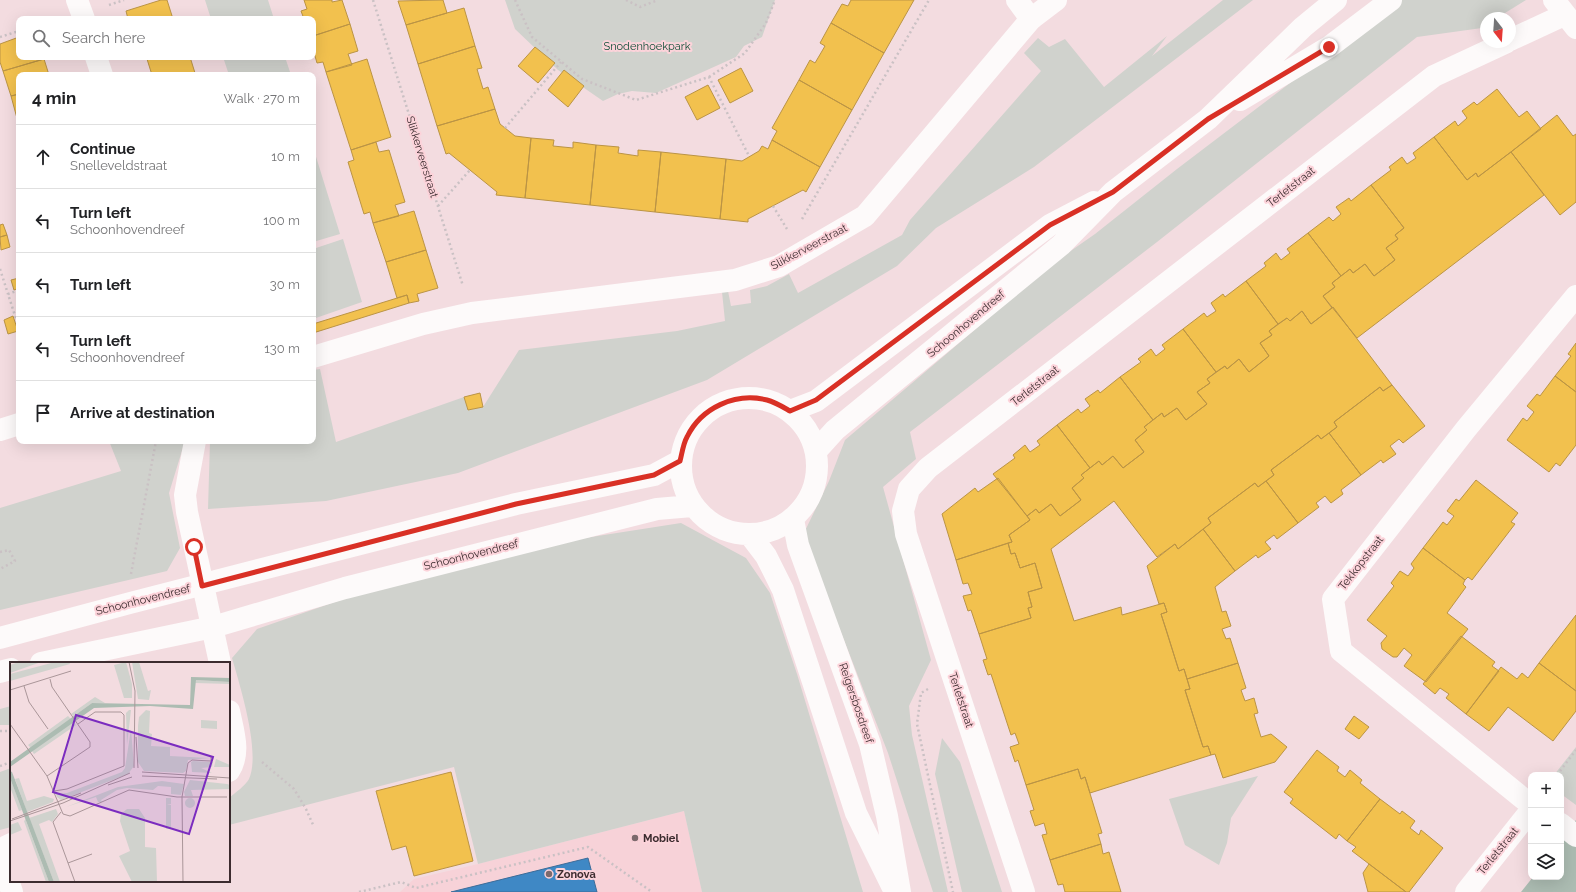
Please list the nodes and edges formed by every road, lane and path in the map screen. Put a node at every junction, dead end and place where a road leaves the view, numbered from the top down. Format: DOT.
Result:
graph roads {
  1 [pos="78,0"];
  2 [pos="373,0"];
  3 [pos="515,0"];
  4 [pos="626,0"];
  5 [pos="658,0"];
  6 [pos="775,0"];
  7 [pos="929,0"];
  8 [pos="1017,0"];
  9 [pos="1056,0"];
  10 [pos="1336,0"];
  11 [pos="1391,0"];
  12 [pos="1565,14"];
  13 [pos="83,16"];
  14 [pos="1031,19"];
  15 [pos="16,32"];
  16 [pos="0,37"];
  17 [pos="1516,37"];
  18 [pos="1494,48"];
  19 [pos="97,60"];
  20 [pos="560,62"];
  21 [pos="101,72"];
  22 [pos="709,77"];
  23 [pos="1208,119"];
  24 [pos="505,128"];
  25 [pos="750,156"];
  26 [pos="470,170"];
  27 [pos="1113,192"];
  28 [pos="438,206"];
  29 [pos="799,223"];
  30 [pos="0,269"];
  31 [pos="16,291"];
  32 [pos="8,294"];
  33 [pos="1576,296"];
  34 [pos="472,313"];
  35 [pos="16,319"];
  36 [pos="316,356"];
  37 [pos="790,411"];
  38 [pos="16,425"];
  39 [pos="0,430"];
  40 [pos="155,444"];
  41 [pos="194,444"];
  42 [pos="816,451"];
  43 [pos="680,461"];
  44 [pos="692,506"];
  45 [pos="793,519"];
  46 [pos="750,535"];
  47 [pos="0,552"];
  48 [pos="0,569"];
  49 [pos="130,578"];
  50 [pos="202,586"];
  51 [pos="213,627"];
  52 [pos="0,638"];
  53 [pos="46,662"];
  54 [pos="220,662"];
  55 [pos="10,669"];
  56 [pos="0,672"];
  57 [pos="953,675"];
  58 [pos="230,716"];
  59 [pos="1576,750"];
  60 [pos="260,760"];
  61 [pos="10,762"];
  62 [pos="0,766"];
  63 [pos="230,768"];
  64 [pos="1559,772"];
  65 [pos="1528,803"];
  66 [pos="1528,814"];
  67 [pos="1564,826"];
  68 [pos="314,828"];
  69 [pos="1576,836"];
  70 [pos="10,844"];
  71 [pos="12,892"];
  72 [pos="359,892"];
  73 [pos="652,892"];
  74 [pos="895,892"];
  75 [pos="900,892"];
  76 [pos="953,892"];
  77 [pos="1024,892"];
  78 [pos="1466,892"];
  1 -- 13 [label="street"];
  2 -- 28 [label="path, Slikkerveerstraat"];
  3 -- 20 [label="path"];
  4 -- 5 [label="path"];
  6 -- 22 [label="path"];
  7 -- 29 [label="path"];
  8 -- 14 [label="street"];
  9 -- 14 [label="street, Slikkerveerstraat"];
  10 -- 23 [label="street, Schoonhovendreef"];
  11 -- 23 [label="street, Schoonhovendreef"];
  12 -- 17 [label="street"];
  14 -- 34 [label="street, Slikkerveerstraat"];
  15 -- 16 [label="path"];
  18 -- 57 [label="street, Terletstraat"];
  19 -- 21 [label="street"];
  20 -- 22 [label="path"];
  20 -- 24 [label="path"];
  22 -- 25 [label="path"];
  23 -- 27 [label="street, Schoonhovendreef"];
  26 -- 28 [label="path"];
  27 -- 37 [label="street, Schoonhovendreef"];
  27 -- 42 [label="street, Schoonhovendreef"];
  28 -- 34 [label="path, Slikkerveerstraat"];
  30 -- 32 [label="path"];
  31 -- 32 [label="path"];
  32 -- 35 [label="path"];
  33 -- 65 [label="street, Tekkopstraat"];
  34 -- 36 [label="street, Slikkerveerstraat"];
  37 -- 42 [label="street"];
  37 -- 43 [label="street"];
  38 -- 39 [label="street"];
  40 -- 49 [label="path"];
  41 -- 50 [label="street"];
  42 -- 45 [label="street"];
  43 -- 44 [label="street"];
  43 -- 50 [label="street, Schoonhovendreef"];
  44 -- 46 [label="street"];
  44 -- 51 [label="street, Schoonhovendreef"];
  45 -- 46 [label="street"];
  45 -- 75 [label="street, Reigersbosdreef"];
  46 -- 74 [label="street"];
  47 -- 48 [label="path"];
  50 -- 51 [label="street"];
  50 -- 52 [label="street, Schoonhovendreef"];
  51 -- 53 [label="street, Schoonhovendreef"];
  51 -- 54 [label="street"];
  55 -- 56 [label="street"];
  57 -- 76 [label="path"];
  57 -- 77 [label="street, Terletstraat"];
  58 -- 63 [label="street"];
  59 -- 64 [label="path"];
  60 -- 68 [label="path"];
  61 -- 62 [label="path"];
  66 -- 78 [label="street, Terletstraat"];
  67 -- 69 [label="street"];
  70 -- 71 [label="street"];
  72 -- 73 [label="path"];
}
